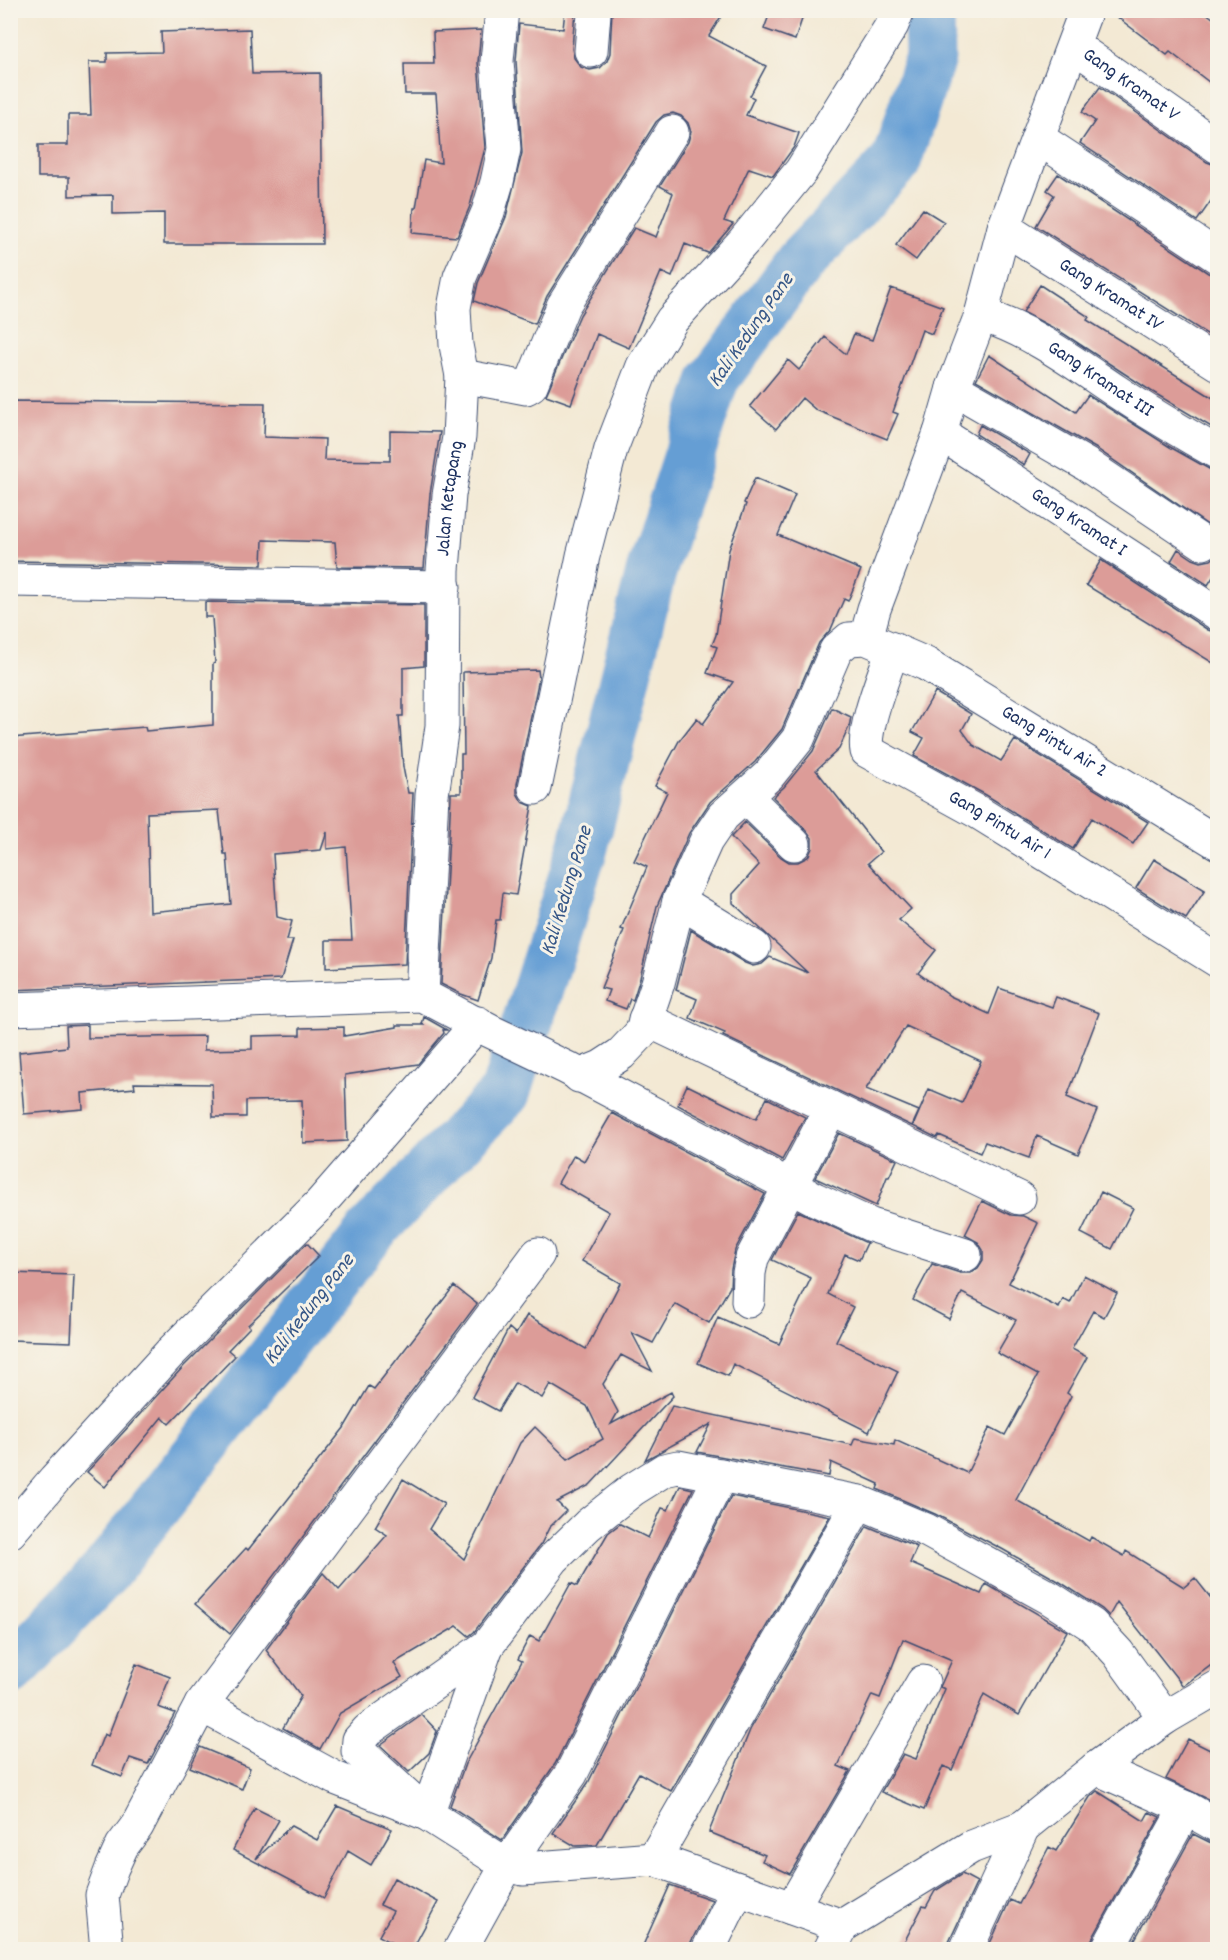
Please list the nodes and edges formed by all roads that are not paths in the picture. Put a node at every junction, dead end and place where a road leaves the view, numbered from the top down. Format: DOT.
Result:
graph roads {
  1 [pos="502,10"];
  2 [pos="592,10"];
  3 [pos="898,10"];
  4 [pos="1086,10"];
  5 [pos="1074,46"];
  6 [pos="591,51"];
  7 [pos="672,132"];
  8 [pos="1038,138"];
  9 [pos="1218,147"];
  10 [pos="1004,228"];
  11 [pos="1218,257"];
  12 [pos="981,315"];
  13 [pos="1218,364"];
  14 [pos="462,376"];
  15 [pos="953,388"];
  16 [pos="940,433"];
  17 [pos="1218,453"];
  18 [pos="1203,543"];
  19 [pos="10,580"];
  20 [pos="444,587"];
  21 [pos="1218,614"];
  22 [pos="871,642"];
  23 [pos="536,788"];
  24 [pos="746,797"];
  25 [pos="1218,843"];
  26 [pos="794,844"];
  27 [pos="679,901"];
  28 [pos="754,947"];
  29 [pos="1218,961"];
  30 [pos="422,994"];
  31 [pos="10,1009"];
  32 [pos="645,1019"];
  33 [pos="484,1027"];
  34 [pos="573,1072"];
  35 [pos="831,1108"];
  36 [pos="789,1187"];
  37 [pos="1020,1198"];
  38 [pos="538,1254"];
  39 [pos="965,1255"];
  40 [pos="748,1301"];
  41 [pos="722,1475"];
  42 [pos="859,1502"];
  43 [pos="10,1532"];
  44 [pos="487,1646"];
  45 [pos="923,1682"];
  46 [pos="1218,1687"];
  47 [pos="201,1705"];
  48 [pos="1166,1718"];
  49 [pos="1096,1768"];
  50 [pos="1186,1808"];
  51 [pos="427,1814"];
  52 [pos="1218,1826"];
  53 [pos="1023,1827"];
  54 [pos="654,1859"];
  55 [pos="507,1865"];
  56 [pos="738,1889"];
  57 [pos="792,1908"];
  58 [pos="836,1938"];
  59 [pos="107,1950"];
  60 [pos="460,1950"];
  61 [pos="708,1950"];
  62 [pos="966,1950"];
  63 [pos="1107,1950"];
  1 -- 14 [label="street, Jalan Ketapang"];
  2 -- 6 [label="street"];
  3 -- 23 [label="street"];
  4 -- 5 [label="street"];
  5 -- 8 [label="street"];
  5 -- 9 [label="street, Gang Kramat V"];
  7 -- 14 [label="street"];
  8 -- 10 [label="street"];
  8 -- 11 [label="street"];
  10 -- 12 [label="street"];
  10 -- 13 [label="street, Gang Kramat IV"];
  12 -- 15 [label="street"];
  12 -- 17 [label="street, Gang Kramat III"];
  14 -- 20 [label="street, Jalan Ketapang"];
  15 -- 16 [label="street"];
  15 -- 18 [label="street"];
  16 -- 21 [label="street, Gang Kramat I"];
  16 -- 22 [label="street"];
  19 -- 20 [label="street"];
  20 -- 30 [label="street, Jalan Ketapang"];
  22 -- 24 [label="street"];
  22 -- 25 [label="street, Gang Pintu Air 2"];
  22 -- 29 [label="street, Gang Pintu Air 1"];
  24 -- 26 [label="street"];
  24 -- 27 [label="street"];
  27 -- 28 [label="street"];
  27 -- 32 [label="street"];
  30 -- 31 [label="street"];
  30 -- 33 [label="street"];
  32 -- 34 [label="street"];
  32 -- 35 [label="street"];
  33 -- 34 [label="street"];
  33 -- 43 [label="street"];
  34 -- 36 [label="street"];
  35 -- 36 [label="street"];
  35 -- 37 [label="street"];
  36 -- 39 [label="street"];
  36 -- 40 [label="street"];
  38 -- 47 [label="street"];
  41 -- 42 [label="street"];
  41 -- 44 [label="street"];
  41 -- 55 [label="street"];
  42 -- 48 [label="street"];
  42 -- 54 [label="street"];
  44 -- 51 [label="street"];
  44 -- 51 [label="street"];
  45 -- 57 [label="street"];
  46 -- 48 [label="street"];
  47 -- 51 [label="street"];
  47 -- 59 [label="street"];
  48 -- 49 [label="street"];
  49 -- 50 [label="street"];
  49 -- 53 [label="street"];
  50 -- 52 [label="street"];
  50 -- 63 [label="street"];
  51 -- 55 [label="street"];
  53 -- 58 [label="street"];
  53 -- 62 [label="street"];
  54 -- 55 [label="street"];
  54 -- 56 [label="street"];
  55 -- 60 [label="street"];
  56 -- 57 [label="street"];
  56 -- 61 [label="street"];
  57 -- 58 [label="street"];
}
